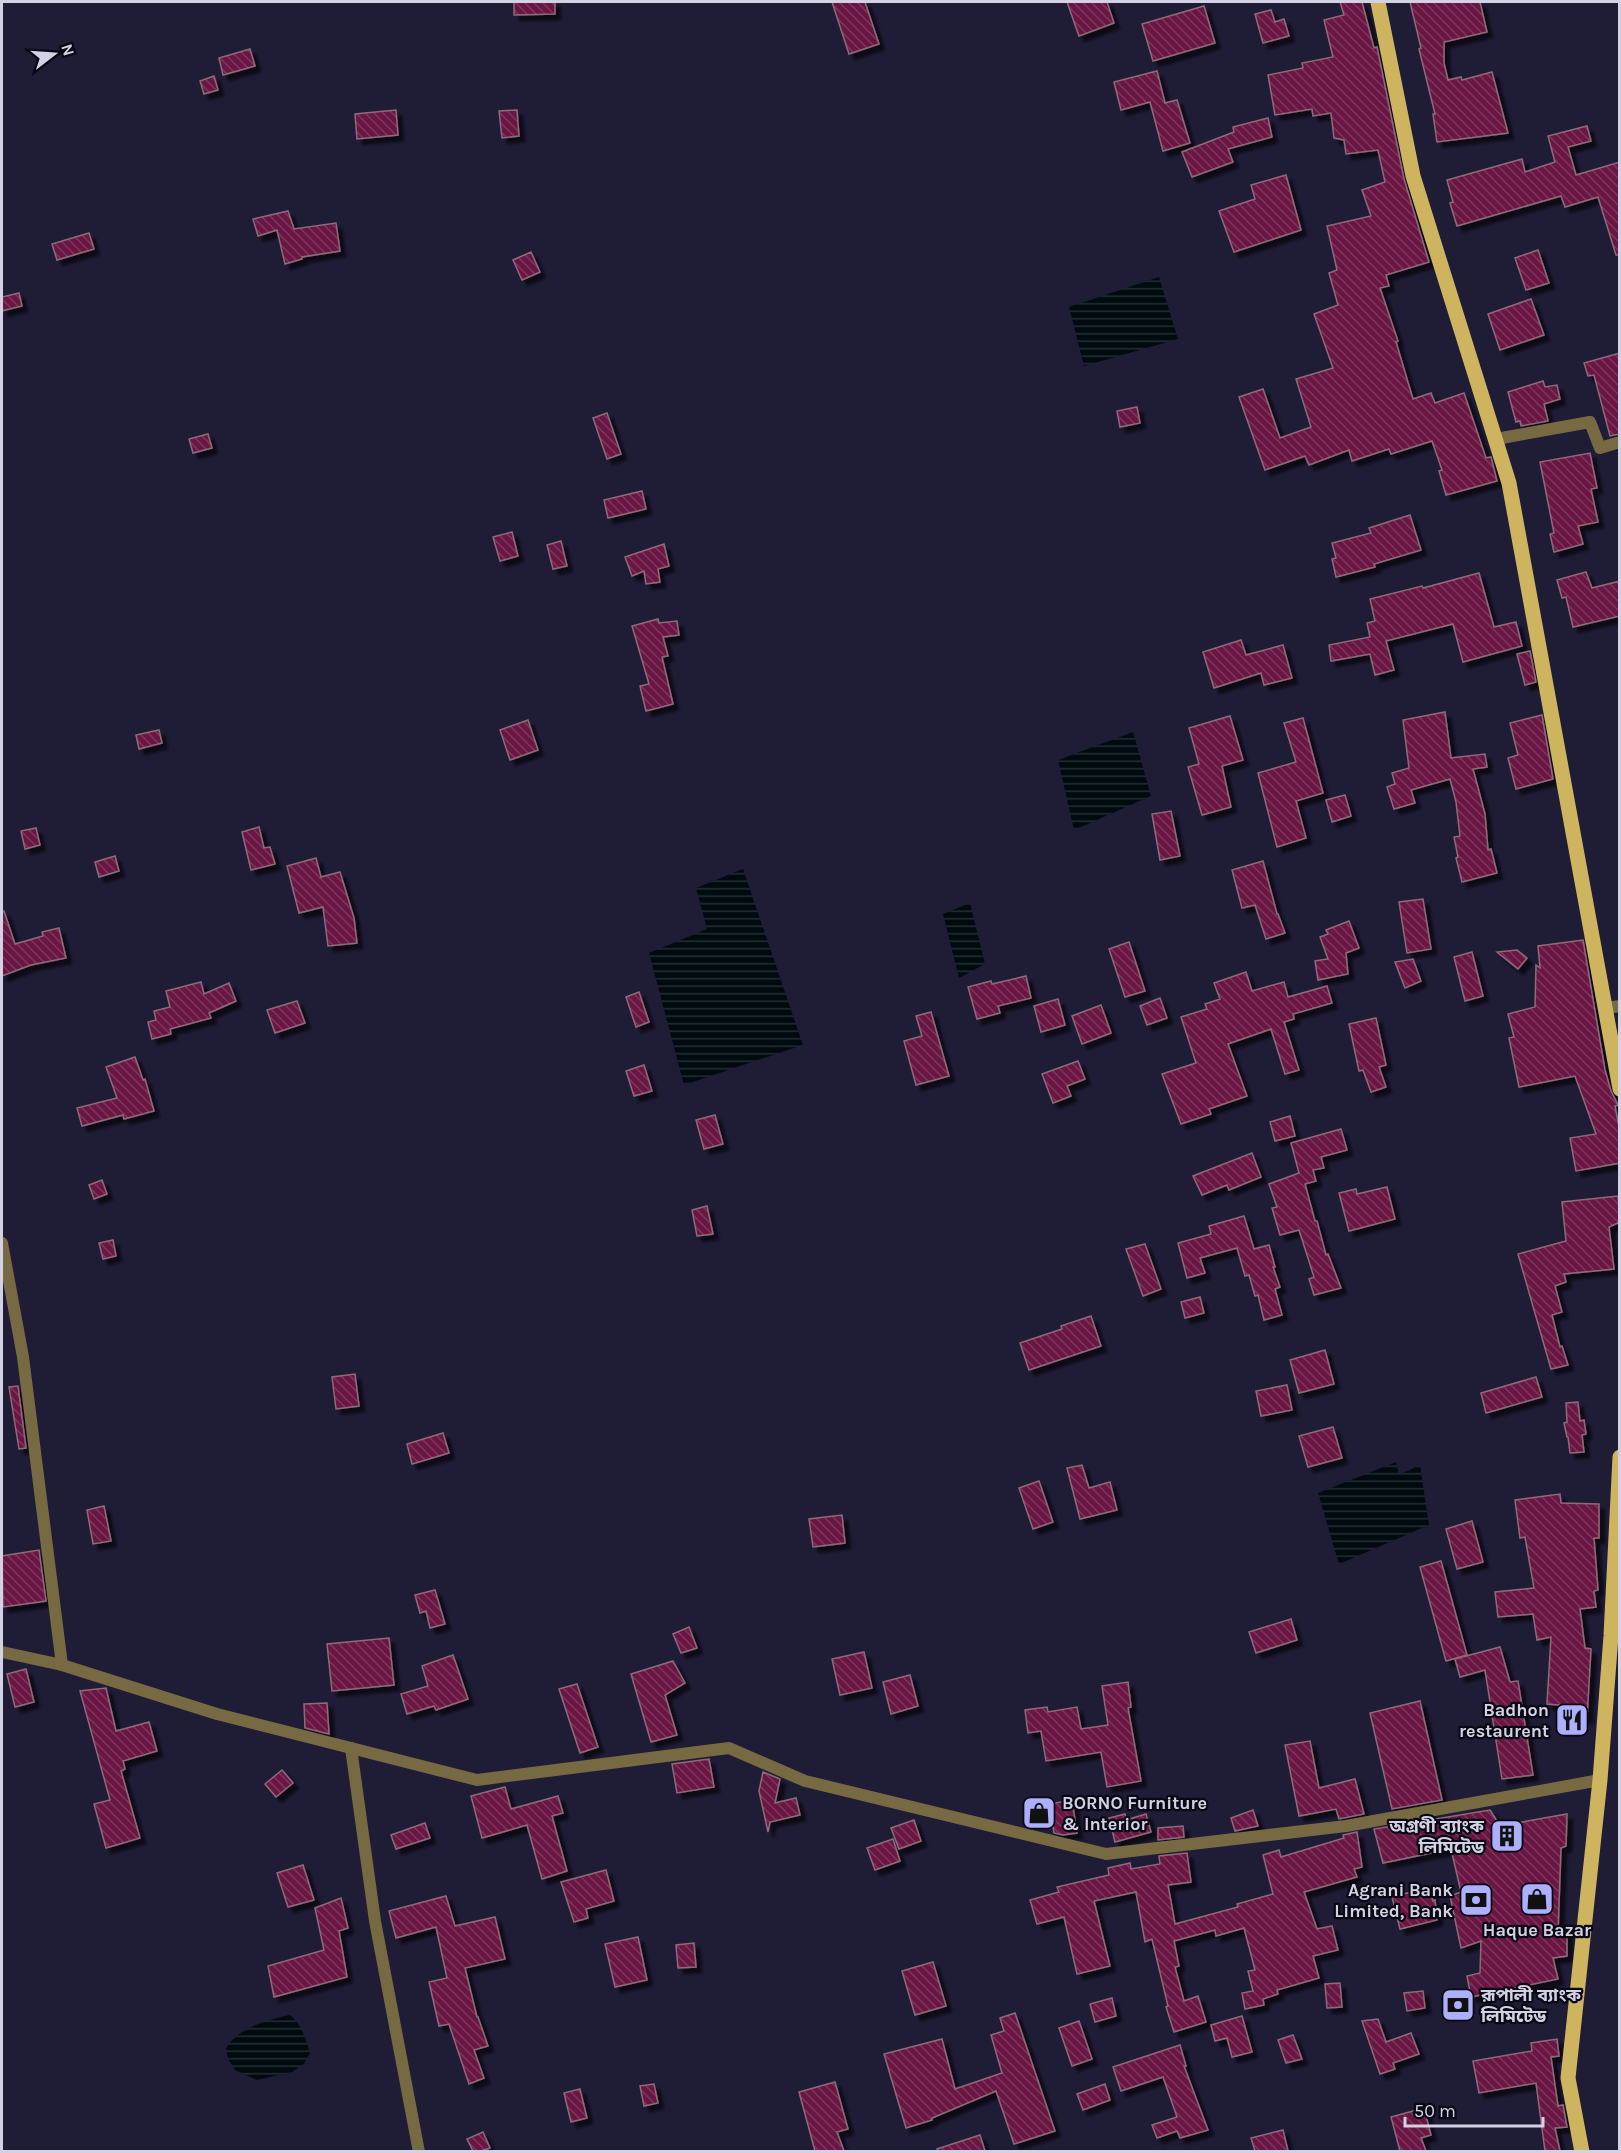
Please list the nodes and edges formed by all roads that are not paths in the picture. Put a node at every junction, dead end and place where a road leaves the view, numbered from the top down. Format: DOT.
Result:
graph roads {
  1 [pos="1378,2"];
  2 [pos="1496,439"];
  3 [pos="1620,442"];
  4 [pos="1613,1007"];
  5 [pos="1620,1089"];
  6 [pos="2,1243"];
  7 [pos="1620,1457"];
  8 [pos="2,1652"];
  9 [pos="62,1665"];
  10 [pos="351,1748"];
  11 [pos="1600,1779"];
  12 [pos="419,2151"];
  13 [pos="1582,2151"];
  1 -- 2 [label="main road"];
  2 -- 3 [label="street"];
  2 -- 4 [label="main road"];
  4 -- 5 [label="main road"];
  6 -- 9 [label="street"];
  7 -- 11 [label="main road"];
  8 -- 9 [label="street"];
  9 -- 10 [label="street"];
  10 -- 11 [label="street"];
  10 -- 12 [label="street"];
  11 -- 13 [label="main road"];
}
